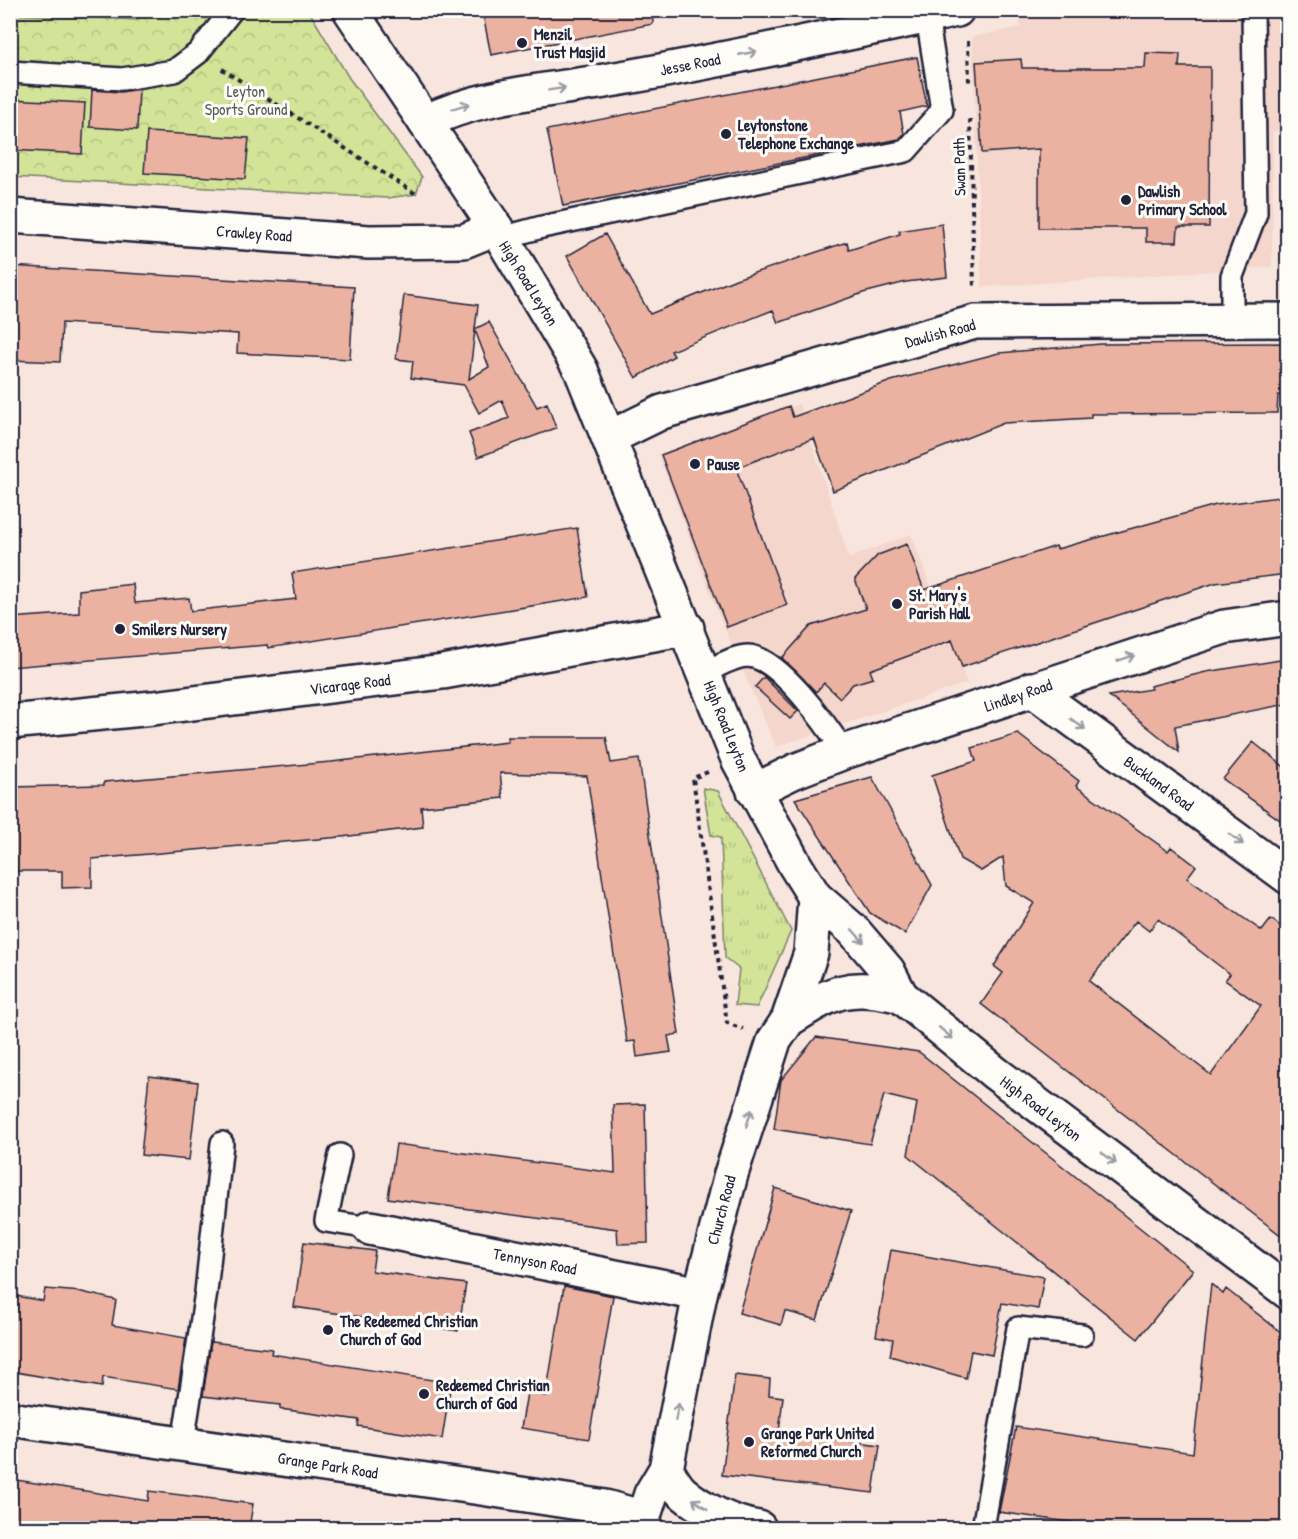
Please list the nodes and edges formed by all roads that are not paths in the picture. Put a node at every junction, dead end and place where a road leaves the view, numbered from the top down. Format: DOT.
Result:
graph roads {
  1 [pos="232,10"];
  2 [pos="350,10"];
  3 [pos="1253,10"];
  4 [pos="951,21"];
  5 [pos="10,72"];
  6 [pos="426,122"];
  7 [pos="10,216"];
  8 [pos="499,233"];
  9 [pos="1287,320"];
  10 [pos="1232,321"];
  11 [pos="609,438"];
  12 [pos="1287,618"];
  13 [pos="687,628"];
  14 [pos="704,672"];
  15 [pos="1031,689"];
  16 [pos="10,722"];
  17 [pos="844,752"];
  18 [pos="754,791"];
  19 [pos="1287,877"];
  20 [pos="815,897"];
  21 [pos="901,996"];
  22 [pos="781,1031"];
  23 [pos="222,1143"];
  24 [pos="340,1155"];
  25 [pos="370,1228"];
  26 [pos="1287,1292"];
  27 [pos="700,1294"];
  28 [pos="1082,1335"];
  29 [pos="10,1419"];
  30 [pos="183,1443"];
  31 [pos="666,1469"];
  32 [pos="642,1523"];
  33 [pos="743,1528"];
  34 [pos="983,1528"];
  1 -- 5 [label="lane"];
  2 -- 6 [label="street, High Road Leyton"];
  3 -- 10 [label="lane"];
  6 -- 4 [label="street, Jesse Road, one-way"];
  4 -- 8 [label="lane"];
  6 -- 8 [label="street, High Road Leyton"];
  7 -- 8 [label="street, Crawley Road"];
  8 -- 11 [label="street, High Road Leyton"];
  9 -- 10 [label="street, Dawlish Road"];
  10 -- 11 [label="street, Dawlish Road"];
  11 -- 13 [label="street, High Road Leyton"];
  15 -- 12 [label="street, Lindley Road, one-way"];
  13 -- 14 [label="street, High Road Leyton"];
  13 -- 16 [label="street, Vicarage Road"];
  14 -- 17 [label="lane"];
  14 -- 18 [label="street, High Road Leyton"];
  15 -- 17 [label="street, Lindley Road"];
  15 -- 19 [label="street, Buckland Road, one-way"];
  17 -- 18 [label="street, Lindley Road"];
  18 -- 20 [label="street, High Road Leyton"];
  20 -- 21 [label="street, High Road Leyton, one-way"];
  20 -- 22 [label="street, Church Road"];
  21 -- 22 [label="street"];
  21 -- 26 [label="street, High Road Leyton, one-way"];
  27 -- 22 [label="street, Church Road, one-way"];
  23 -- 30 [label="lane"];
  24 -- 25 [label="lane"];
  25 -- 27 [label="street, Tennyson Road"];
  31 -- 27 [label="street, Church Road, one-way"];
  28 -- 34 [label="lane"];
  29 -- 30 [label="street, Grange Park Road"];
  30 -- 32 [label="street, Grange Park Road"];
  31 -- 32 [label="street, Church Road"];
  33 -- 31 [label="street, one-way"];
}
